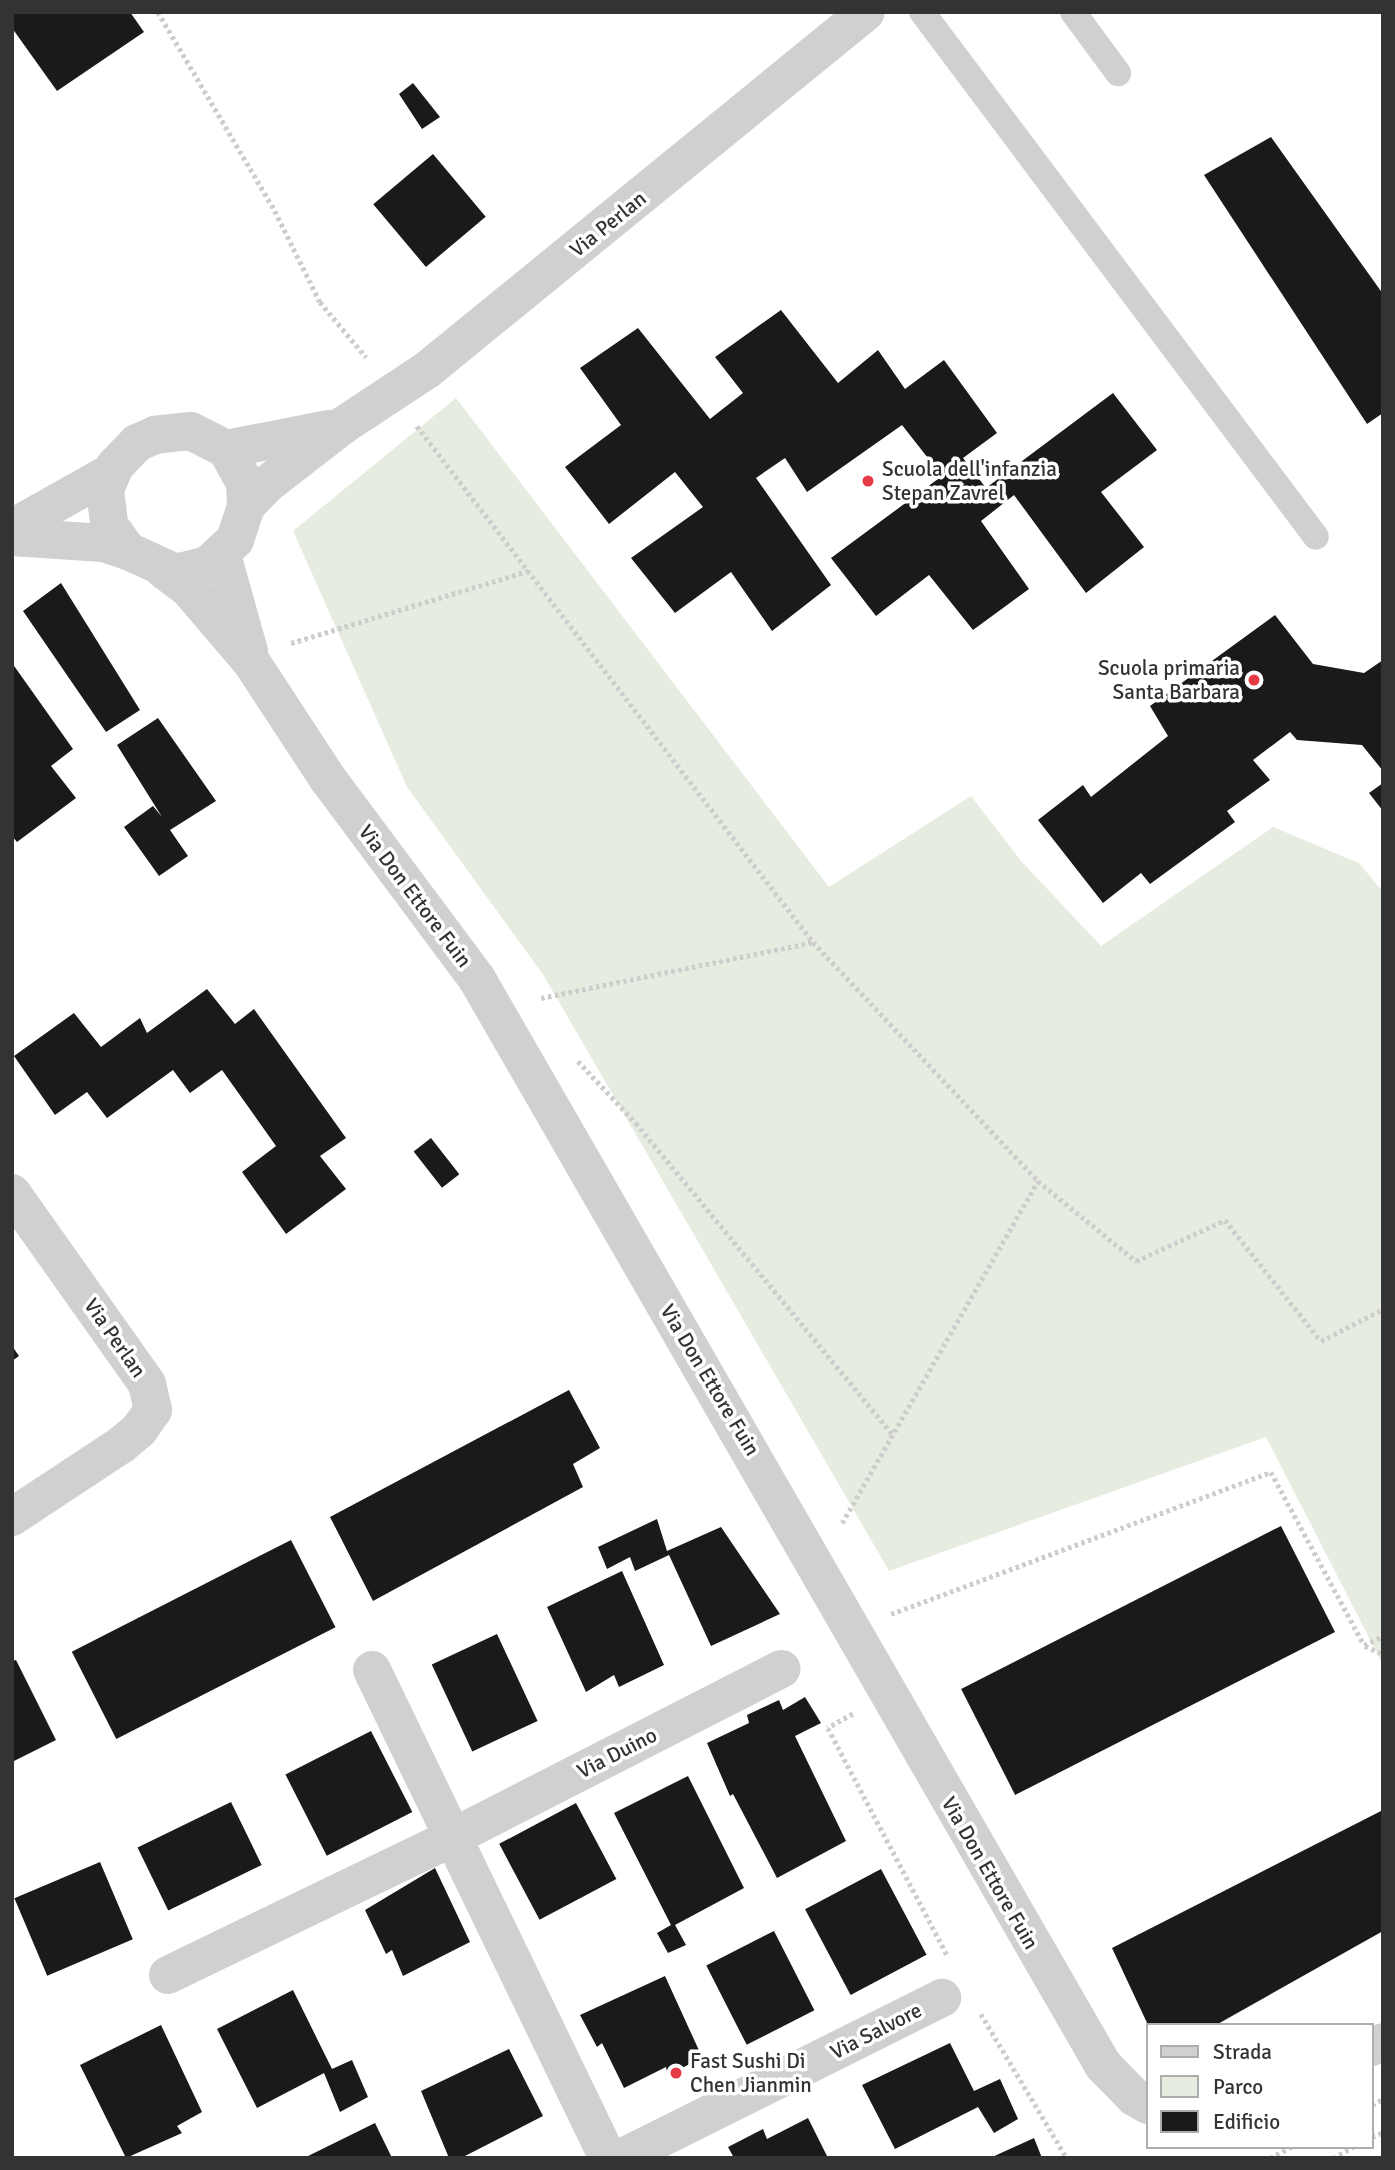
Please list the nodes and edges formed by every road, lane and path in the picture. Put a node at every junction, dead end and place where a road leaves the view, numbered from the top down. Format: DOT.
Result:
graph roads {
  1 [pos="158,12"];
  2 [pos="866,12"];
  3 [pos="922,12"];
  4 [pos="1073,12"];
  5 [pos="1118,73"];
  6 [pos="370,362"];
  7 [pos="412,419"];
  8 [pos="342,426"];
  9 [pos="226,449"];
  10 [pos="110,473"];
  11 [pos="246,506"];
  12 [pos="12,528"];
  13 [pos="12,537"];
  14 [pos="1317,537"];
  15 [pos="128,551"];
  16 [pos="222,555"];
  17 [pos="164,570"];
  18 [pos="528,571"];
  19 [pos="291,643"];
  20 [pos="253,663"];
  21 [pos="813,942"];
  22 [pos="541,998"];
  23 [pos="575,1058"];
  24 [pos="1038,1181"];
  25 [pos="12,1193"];
  26 [pos="1383,1309"];
  27 [pos="892,1434"];
  28 [pos="12,1517"];
  29 [pos="842,1523"];
  30 [pos="890,1615"];
  31 [pos="1383,1636"];
  32 [pos="1364,1645"];
  33 [pos="1383,1654"];
  34 [pos="781,1669"];
  35 [pos="372,1670"];
  36 [pos="864,1709"];
  37 [pos="453,1837"];
  38 [pos="168,1975"];
  39 [pos="947,1981"];
  40 [pos="978,2010"];
  41 [pos="1146,2104"];
  42 [pos="1287,2149"];
  43 [pos="1349,2149"];
  44 [pos="608,2158"];
  45 [pos="621,2158"];
  46 [pos="1067,2158"];
  47 [pos="1270,2158"];
  48 [pos="1332,2158"];
  1 -- 6 [label="path"];
  2 -- 8 [label="street, Via Perlan"];
  3 -- 14 [label="lane"];
  4 -- 5 [label="lane"];
  7 -- 18 [label="path"];
  8 -- 9 [label="street, Via Perlan"];
  8 -- 11 [label="street, Via Perlan"];
  9 -- 10 [label="street"];
  9 -- 11 [label="street"];
  10 -- 12 [label="street"];
  10 -- 15 [label="street"];
  11 -- 16 [label="street, Via Perlan"];
  13 -- 15 [label="street"];
  15 -- 17 [label="street"];
  16 -- 17 [label="street, Via Perlan"];
  16 -- 20 [label="street, Via Don Ettore Fuin"];
  17 -- 20 [label="street, Via Don Ettore Fuin"];
  18 -- 19 [label="path"];
  18 -- 21 [label="path"];
  20 -- 41 [label="street, Via Don Ettore Fuin"];
  21 -- 22 [label="path"];
  21 -- 24 [label="path"];
  23 -- 27 [label="path"];
  24 -- 26 [label="path"];
  24 -- 27 [label="path"];
  25 -- 28 [label="street, Via Perlan"];
  27 -- 29 [label="path"];
  30 -- 32 [label="path"];
  31 -- 32 [label="path"];
  32 -- 33 [label="path"];
  34 -- 37 [label="street, Via Duino"];
  35 -- 37 [label="street"];
  36 -- 39 [label="path"];
  37 -- 38 [label="street, Via Duino"];
  37 -- 44 [label="street"];
  39 -- 45 [label="street, Via Salvore"];
  40 -- 46 [label="path"];
  42 -- 47 [label="path"];
  43 -- 48 [label="path"];
}
